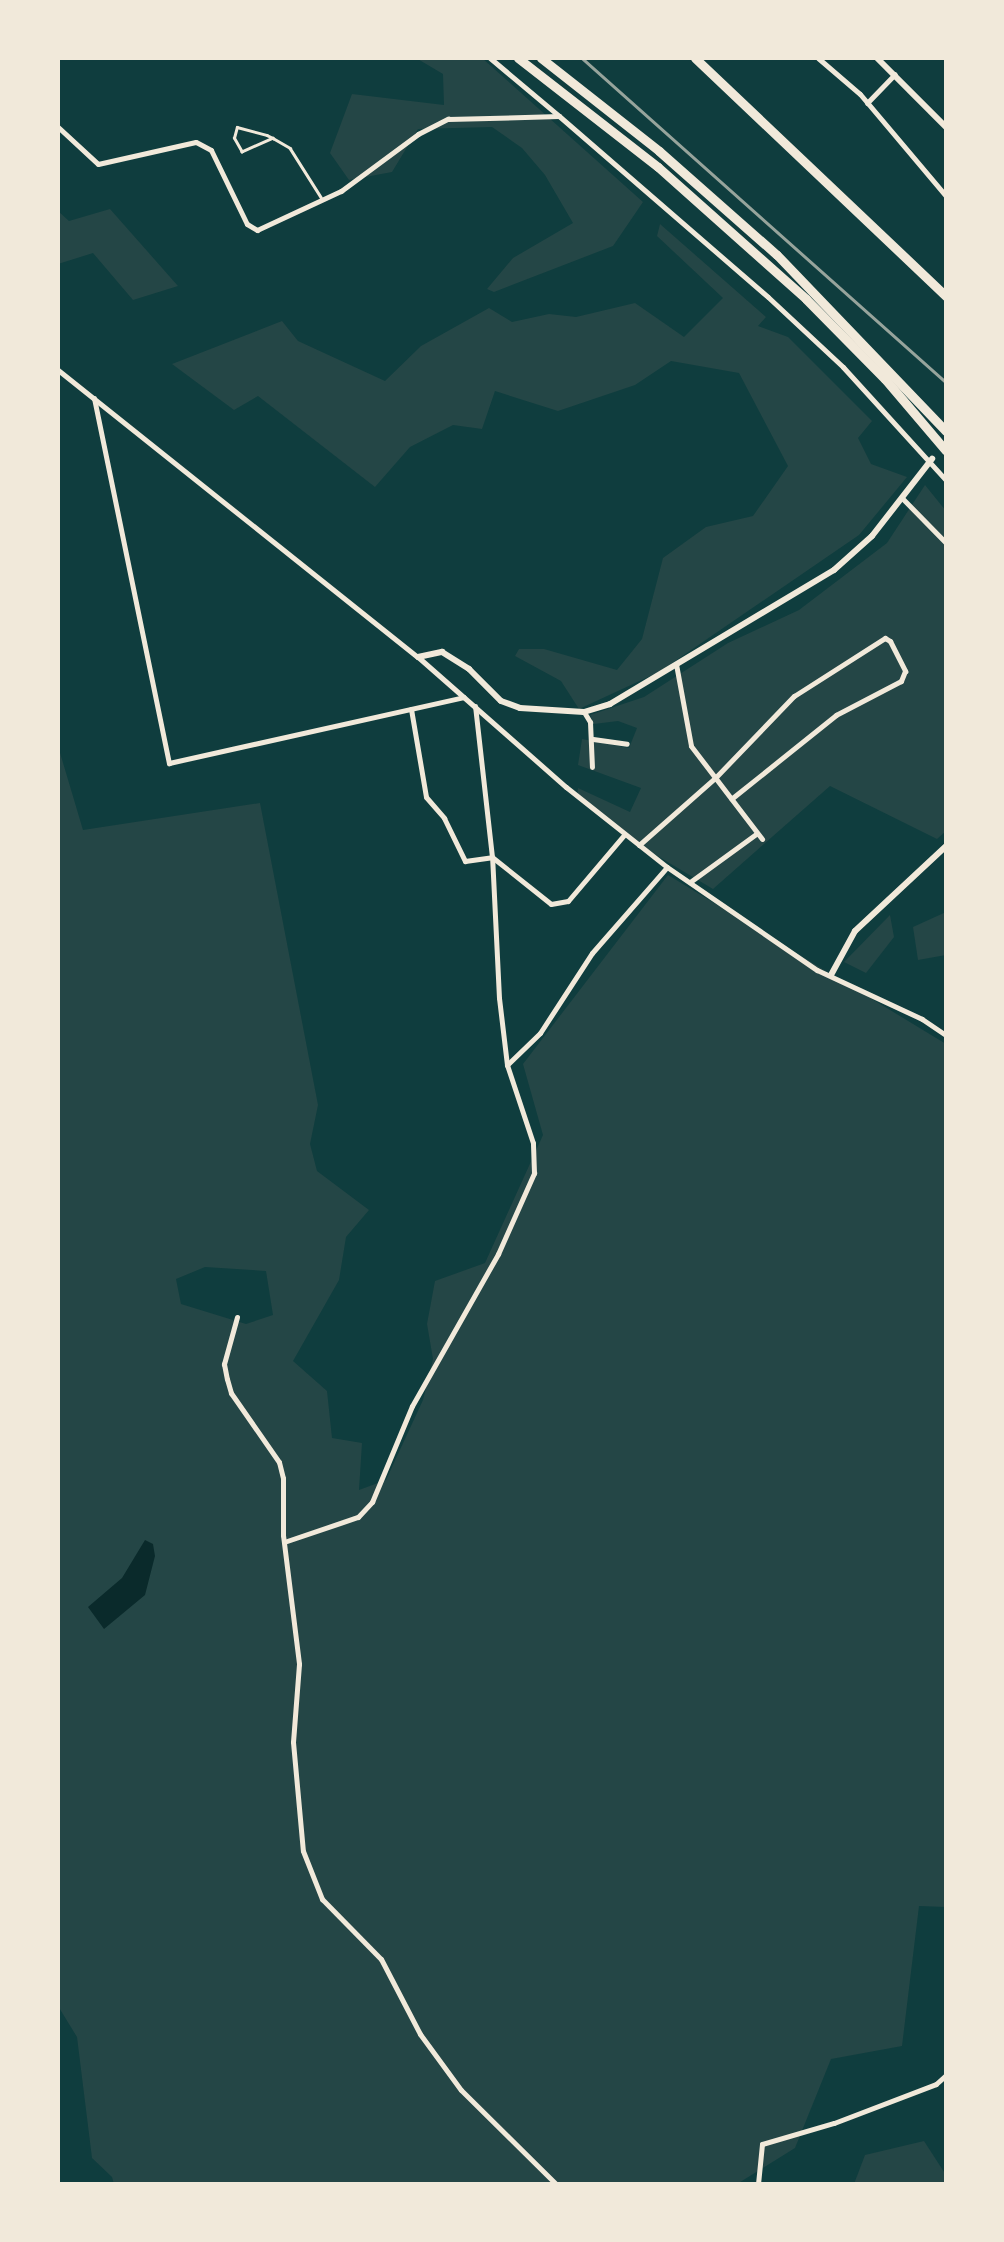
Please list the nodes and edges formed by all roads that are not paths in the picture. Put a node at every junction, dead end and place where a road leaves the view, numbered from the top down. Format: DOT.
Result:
graph roads {
  1 [pos="490,58"];
  2 [pos="518,58"];
  3 [pos="541,58"];
  4 [pos="695,58"];
  5 [pos="818,58"];
  6 [pos="877,58"];
  7 [pos="895,74"];
  8 [pos="867,104"];
  9 [pos="559,116"];
  10 [pos="58,127"];
  11 [pos="946,127"];
  12 [pos="273,138"];
  13 [pos="946,196"];
  14 [pos="322,198"];
  15 [pos="946,296"];
  16 [pos="58,370"];
  17 [pos="93,395"];
  18 [pos="946,431"];
  19 [pos="946,451"];
  20 [pos="932,459"];
  21 [pos="946,480"];
  22 [pos="902,498"];
  23 [pos="946,543"];
  24 [pos="418,656"];
  25 [pos="676,664"];
  26 [pos="465,697"];
  27 [pos="475,706"];
  28 [pos="411,709"];
  29 [pos="584,712"];
  30 [pos="593,739"];
  31 [pos="627,744"];
  32 [pos="592,767"];
  33 [pos="715,778"];
  34 [pos="731,799"];
  35 [pos="625,834"];
  36 [pos="639,845"];
  37 [pos="946,846"];
  38 [pos="492,857"];
  39 [pos="667,866"];
  40 [pos="690,882"];
  41 [pos="831,975"];
  42 [pos="946,1035"];
  43 [pos="508,1065"];
  44 [pos="237,1317"];
  45 [pos="284,1542"];
  46 [pos="946,2076"];
  47 [pos="556,2184"];
  48 [pos="758,2184"];
  1 -- 9 [label="street"];
  2 -- 19 [label="main road"];
  3 -- 18 [label="main road"];
  4 -- 15 [label="main road"];
  5 -- 8 [label="street"];
  6 -- 7 [label="street"];
  7 -- 8 [label="street"];
  7 -- 11 [label="street"];
  8 -- 13 [label="street"];
  9 -- 14 [label="street"];
  9 -- 20 [label="street"];
  10 -- 14 [label="street"];
  12 -- 12 [label="lane"];
  12 -- 14 [label="lane"];
  16 -- 17 [label="street"];
  17 -- 24 [label="street"];
  17 -- 28 [label="street"];
  20 -- 21 [label="street"];
  20 -- 22 [label="street"];
  22 -- 23 [label="street"];
  22 -- 25 [label="street"];
  24 -- 26 [label="street"];
  24 -- 29 [label="street"];
  25 -- 29 [label="street"];
  25 -- 33 [label="street"];
  26 -- 27 [label="street"];
  26 -- 28 [label="street"];
  27 -- 35 [label="street"];
  27 -- 38 [label="street"];
  28 -- 38 [label="street"];
  29 -- 30 [label="street"];
  30 -- 31 [label="street"];
  30 -- 32 [label="street"];
  33 -- 34 [label="street"];
  33 -- 34 [label="street"];
  33 -- 36 [label="street"];
  34 -- 40 [label="street"];
  35 -- 36 [label="street"];
  35 -- 38 [label="street"];
  36 -- 39 [label="street"];
  37 -- 41 [label="street"];
  38 -- 43 [label="street"];
  39 -- 40 [label="street"];
  39 -- 43 [label="street"];
  40 -- 41 [label="street"];
  41 -- 42 [label="street"];
  43 -- 45 [label="street"];
  44 -- 45 [label="street"];
  45 -- 47 [label="street"];
  46 -- 48 [label="street"];
}
